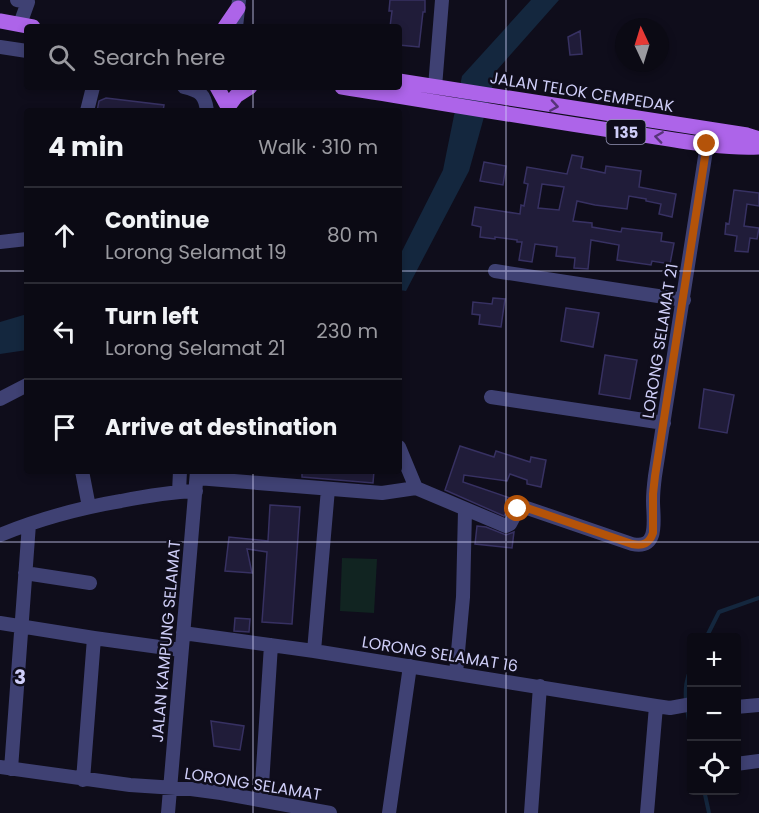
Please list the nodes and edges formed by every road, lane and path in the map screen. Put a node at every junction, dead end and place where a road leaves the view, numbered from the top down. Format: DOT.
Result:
graph roads {
  1 [pos="17,0"];
  2 [pos="442,0"];
  3 [pos="238,4"];
  4 [pos="0,21"];
  5 [pos="27,24"];
  6 [pos="227,24"];
  7 [pos="236,24"];
  8 [pos="24,25"];
  9 [pos="0,47"];
  10 [pos="24,51"];
  11 [pos="402,82"];
  12 [pos="435,87"];
  13 [pos="92,90"];
  14 [pos="194,90"];
  15 [pos="218,90"];
  16 [pos="229,90"];
  17 [pos="245,90"];
  18 [pos="376,90"];
  19 [pos="454,97"];
  20 [pos="495,105"];
  21 [pos="88,108"];
  22 [pos="207,108"];
  23 [pos="227,108"];
  24 [pos="227,108"];
  25 [pos="228,108"];
  26 [pos="759,139"];
  27 [pos="707,144"];
  28 [pos="759,147"];
  29 [pos="24,239"];
  30 [pos="0,242"];
  31 [pos="495,270"];
  32 [pos="684,300"];
  33 [pos="24,387"];
  34 [pos="491,397"];
  35 [pos="0,399"];
  36 [pos="664,423"];
  37 [pos="402,454"];
  38 [pos="83,474"];
  39 [pos="180,474"];
  40 [pos="197,480"];
  41 [pos="416,488"];
  42 [pos="328,489"];
  43 [pos="179,492"];
  44 [pos="89,507"];
  45 [pos="465,510"];
  46 [pos="29,524"];
  47 [pos="0,535"];
  48 [pos="25,573"];
  49 [pos="90,583"];
  50 [pos="0,623"];
  51 [pos="21,626"];
  52 [pos="183,633"];
  53 [pos="94,638"];
  54 [pos="271,645"];
  55 [pos="181,650"];
  56 [pos="315,651"];
  57 [pos="410,666"];
  58 [pos="456,673"];
  59 [pos="540,686"];
  60 [pos="687,705"];
  61 [pos="759,705"];
  62 [pos="657,706"];
  63 [pos="741,707"];
  64 [pos="759,761"];
  65 [pos="741,763"];
  66 [pos="5,768"];
  67 [pos="83,780"];
  68 [pos="170,788"];
  69 [pos="261,800"];
  70 [pos="168,813"];
  71 [pos="330,813"];
  72 [pos="389,813"];
  73 [pos="531,813"];
  74 [pos="647,813"];
  1 -- 5 [label="street"];
  2 -- 12 [label="street"];
  3 -- 6 [label="main road"];
  3 -- 7 [label="street"];
  4 -- 8 [label="main road"];
  9 -- 10 [label="street"];
  11 -- 12 [label="main road, JALAN TELOK CEMPEDAK / 135"];
  12 -- 19 [label="main road, JALAN TELOK CEMPEDAK / 135"];
  13 -- 21 [label="street"];
  14 -- 22 [label="street"];
  15 -- 23 [label="main road"];
  16 -- 24 [label="street"];
  17 -- 25 [label="main road"];
  18 -- 19 [label="main road, JALAN TELOK CEMPEDAK / 135"];
  19 -- 20 [label="main road, JALAN TELOK CEMPEDAK / 135"];
  20 -- 26 [label="main road, JALAN TELOK CEMPEDAK / 135, one-way"];
  27 -- 20 [label="main road, JALAN TELOK CEMPEDAK / 135, one-way"];
  27 -- 28 [label="main road, JALAN TELOK CEMPEDAK / 135"];
  27 -- 32 [label="street, LORONG SELAMAT 21"];
  29 -- 30 [label="street"];
  31 -- 32 [label="street"];
  32 -- 36 [label="street, LORONG SELAMAT 21"];
  33 -- 35 [label="street"];
  34 -- 36 [label="street"];
  36 -- 45 [label="street, LORONG SELAMAT 21"];
  37 -- 41 [label="street"];
  38 -- 44 [label="street"];
  39 -- 43 [label="street"];
  40 -- 42 [label="street"];
  40 -- 43 [label="street"];
  40 -- 52 [label="street, JALAN KAMPUNG SELAMAT"];
  41 -- 42 [label="street"];
  41 -- 45 [label="street"];
  42 -- 56 [label="street"];
  43 -- 44 [label="street"];
  44 -- 46 [label="street"];
  45 -- 58 [label="street"];
  46 -- 47 [label="street"];
  46 -- 48 [label="street"];
  48 -- 49 [label="street"];
  48 -- 51 [label="street"];
  50 -- 51 [label="street"];
  51 -- 53 [label="street"];
  51 -- 66 [label="street"];
  52 -- 54 [label="street, LORONG SELAMAT 16"];
  52 -- 55 [label="street, JALAN KAMPUNG SELAMAT"];
  53 -- 55 [label="street"];
  53 -- 67 [label="street"];
  54 -- 56 [label="street, LORONG SELAMAT 16"];
  54 -- 69 [label="street"];
  55 -- 68 [label="street, JALAN KAMPUNG SELAMAT"];
  56 -- 57 [label="street, LORONG SELAMAT 16"];
  57 -- 58 [label="street, LORONG SELAMAT 16"];
  57 -- 72 [label="street"];
  58 -- 59 [label="street, LORONG SELAMAT 16"];
  59 -- 62 [label="street, LORONG SELAMAT 16"];
  59 -- 73 [label="street"];
  60 -- 62 [label="street, LORONG SELAMAT 16"];
  61 -- 63 [label="street"];
  62 -- 74 [label="street"];
  64 -- 65 [label="street"];
  66 -- 67 [label="street, LORONG SELAMAT"];
  67 -- 68 [label="street, LORONG SELAMAT"];
  68 -- 69 [label="street, LORONG SELAMAT"];
  68 -- 70 [label="street, JALAN KAMPUNG SELAMAT"];
  69 -- 71 [label="street, LORONG SELAMAT"];
}
